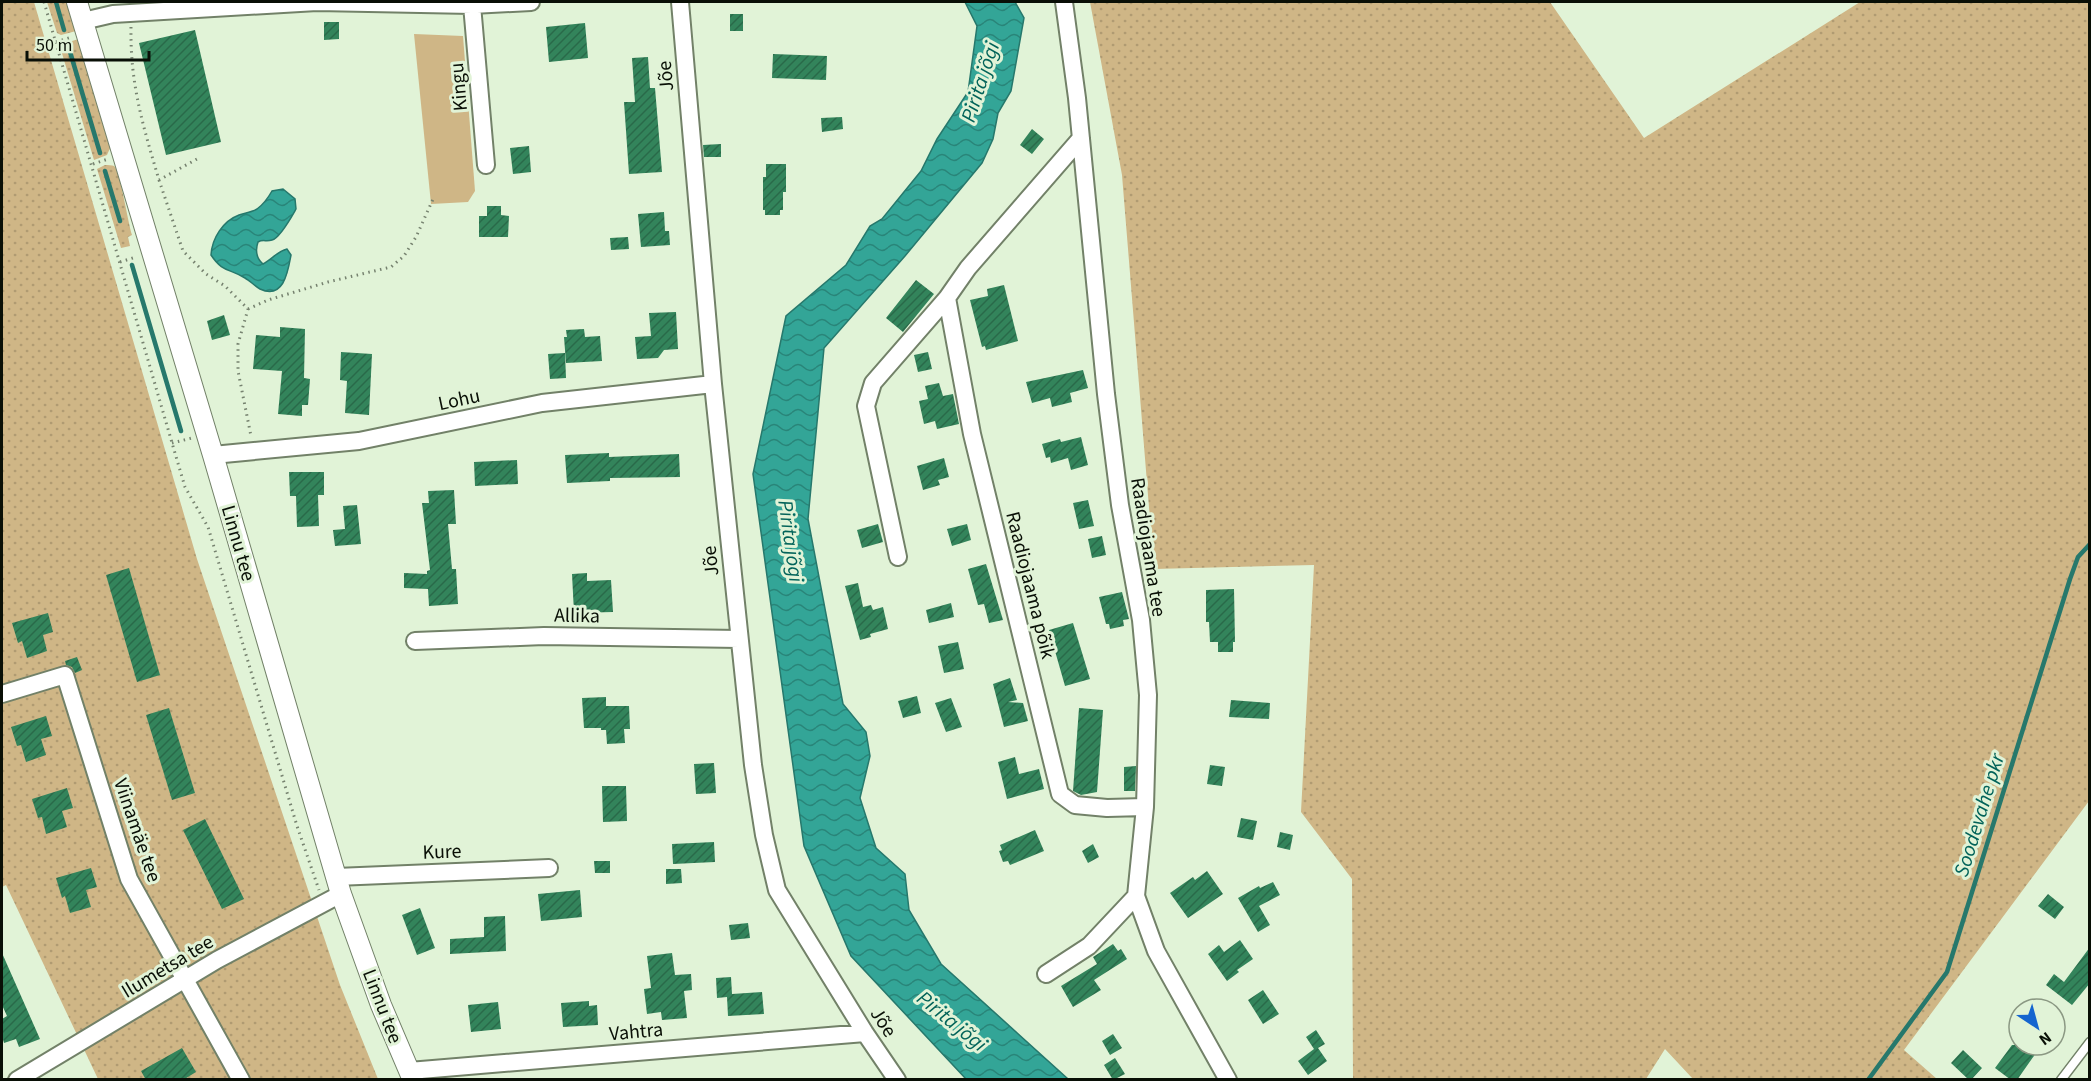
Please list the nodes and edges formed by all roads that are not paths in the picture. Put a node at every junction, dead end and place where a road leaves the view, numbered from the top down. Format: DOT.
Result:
graph roads {
  1 [pos="77,2"];
  2 [pos="531,2"];
  3 [pos="680,2"];
  4 [pos="1064,2"];
  5 [pos="472,5"];
  6 [pos="83,21"];
  7 [pos="1081,138"];
  8 [pos="486,165"];
  9 [pos="947,298"];
  10 [pos="713,384"];
  11 [pos="213,455"];
  12 [pos="898,557"];
  13 [pos="740,639"];
  14 [pos="415,641"];
  15 [pos="2,694"];
  16 [pos="1145,807"];
  17 [pos="549,868"];
  18 [pos="339,886"];
  19 [pos="1136,896"];
  20 [pos="1046,974"];
  21 [pos="184,980"];
  22 [pos="866,1033"];
  23 [pos="2090,1042"];
  24 [pos="411,1075"];
  25 [pos="17,1080"];
  26 [pos="241,1080"];
  27 [pos="897,1080"];
  28 [pos="1228,1080"];
  29 [pos="2061,1080"];
  1 -- 6 [label="street, Linnu tee"];
  2 -- 5 [label="street"];
  3 -- 10 [label="street, Jõe"];
  4 -- 7 [label="street, Raadiojaama tee"];
  5 -- 6 [label="street"];
  5 -- 8 [label="street, Kingu"];
  6 -- 11 [label="street, Linnu tee"];
  7 -- 9 [label="street"];
  7 -- 16 [label="street, Raadiojaama tee"];
  9 -- 12 [label="street"];
  9 -- 16 [label="street, Raadiojaama põik"];
  10 -- 11 [label="street, Lohu"];
  10 -- 13 [label="street, Jõe"];
  11 -- 18 [label="street, Linnu tee"];
  13 -- 14 [label="street, Allika"];
  13 -- 22 [label="street, Jõe"];
  15 -- 21 [label="street, Viinamäe tee"];
  16 -- 19 [label="street, Raadiojaama tee"];
  17 -- 18 [label="street, Kure"];
  18 -- 21 [label="street, Ilumetsa tee"];
  18 -- 24 [label="street, Linnu tee"];
  19 -- 20 [label="street"];
  19 -- 28 [label="street, Raadiojaama tee"];
  21 -- 25 [label="street, Ilumetsa tee"];
  21 -- 26 [label="street, Viinamäe tee"];
  22 -- 24 [label="street, Vahtra"];
  22 -- 27 [label="street, Jõe"];
  23 -- 29 [label="lane"];
}
